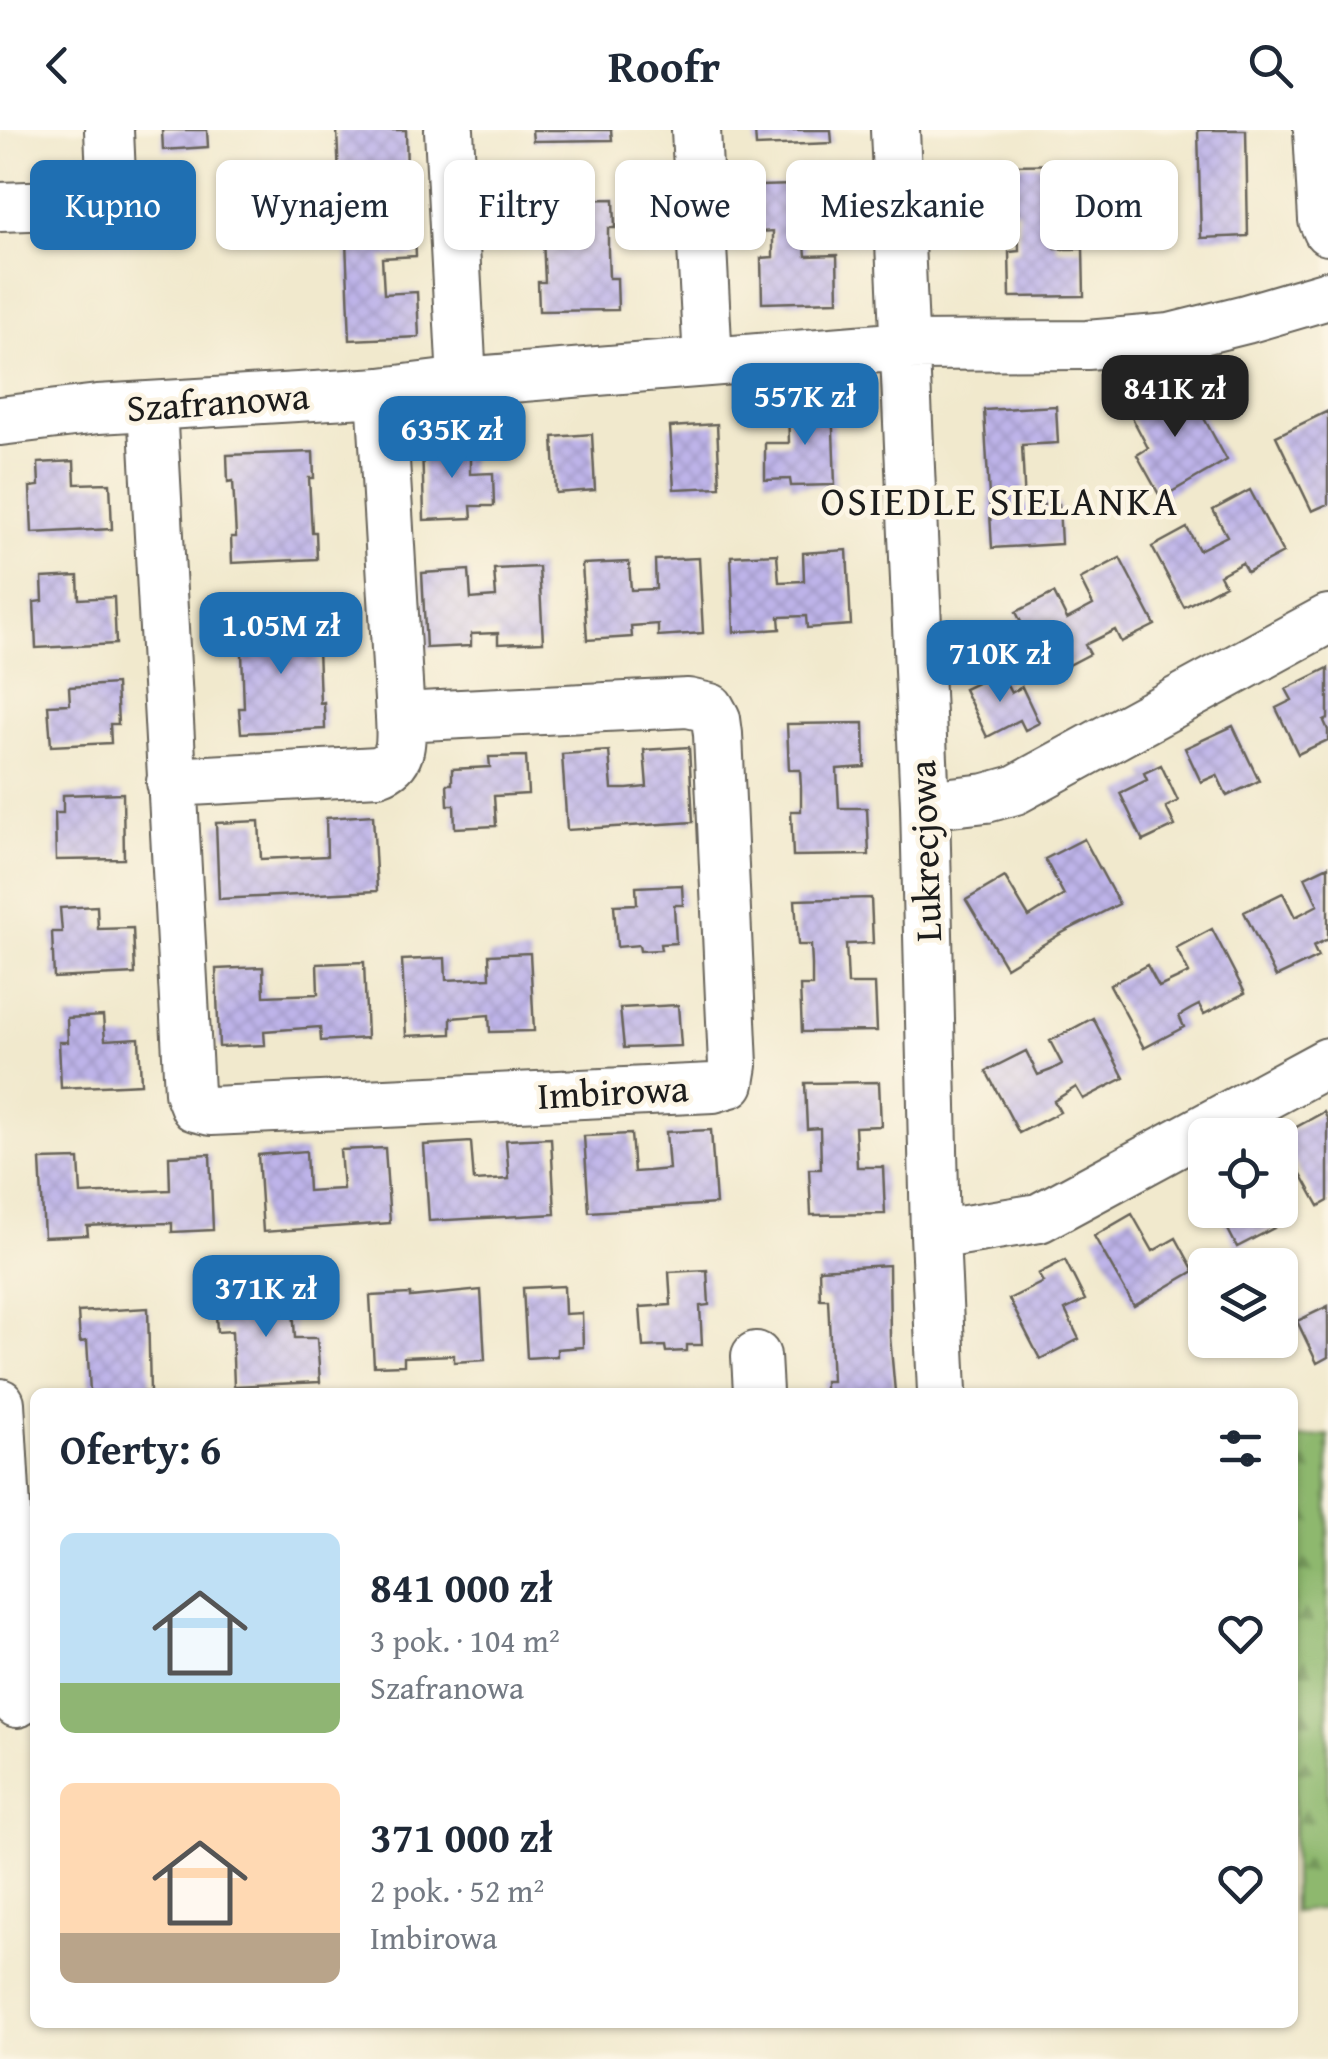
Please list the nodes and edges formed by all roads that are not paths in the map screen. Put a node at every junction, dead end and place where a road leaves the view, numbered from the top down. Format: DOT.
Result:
graph roads {
  1 [pos="109,130"];
  2 [pos="449,130"];
  3 [pos="696,130"];
  4 [pos="895,130"];
  5 [pos="1318,130"];
  6 [pos="0,208"];
  7 [pos="1328,231"];
  8 [pos="1328,294"];
  9 [pos="905,346"];
  10 [pos="708,362"];
  11 [pos="462,382"];
  12 [pos="381,392"];
  13 [pos="152,406"];
  14 [pos="0,421"];
  15 [pos="1328,619"];
  16 [pos="400,717"];
  17 [pos="171,782"];
  18 [pos="925,805"];
  19 [pos="1328,1062"];
  20 [pos="935,1236"];
  21 [pos="942,1388"];
  22 [pos="0,1403"];
  23 [pos="18,1703"];
  1 -- 6 [label="street"];
  2 -- 11 [label="street"];
  3 -- 10 [label="street"];
  4 -- 9 [label="street, Lukrecjowa"];
  5 -- 7 [label="street"];
  8 -- 9 [label="street, Szafranowa"];
  9 -- 10 [label="street, Szafranowa"];
  9 -- 18 [label="street, Lukrecjowa"];
  10 -- 11 [label="street, Szafranowa"];
  11 -- 12 [label="street, Szafranowa"];
  12 -- 13 [label="street, Szafranowa"];
  12 -- 16 [label="street"];
  13 -- 14 [label="street, Szafranowa"];
  13 -- 17 [label="street, Imbirowa"];
  15 -- 18 [label="street"];
  16 -- 17 [label="street"];
  16 -- 17 [label="street, Imbirowa"];
  18 -- 20 [label="street, Lukrecjowa"];
  19 -- 20 [label="street"];
  20 -- 21 [label="street, Lukrecjowa"];
  22 -- 23 [label="street"];
}
